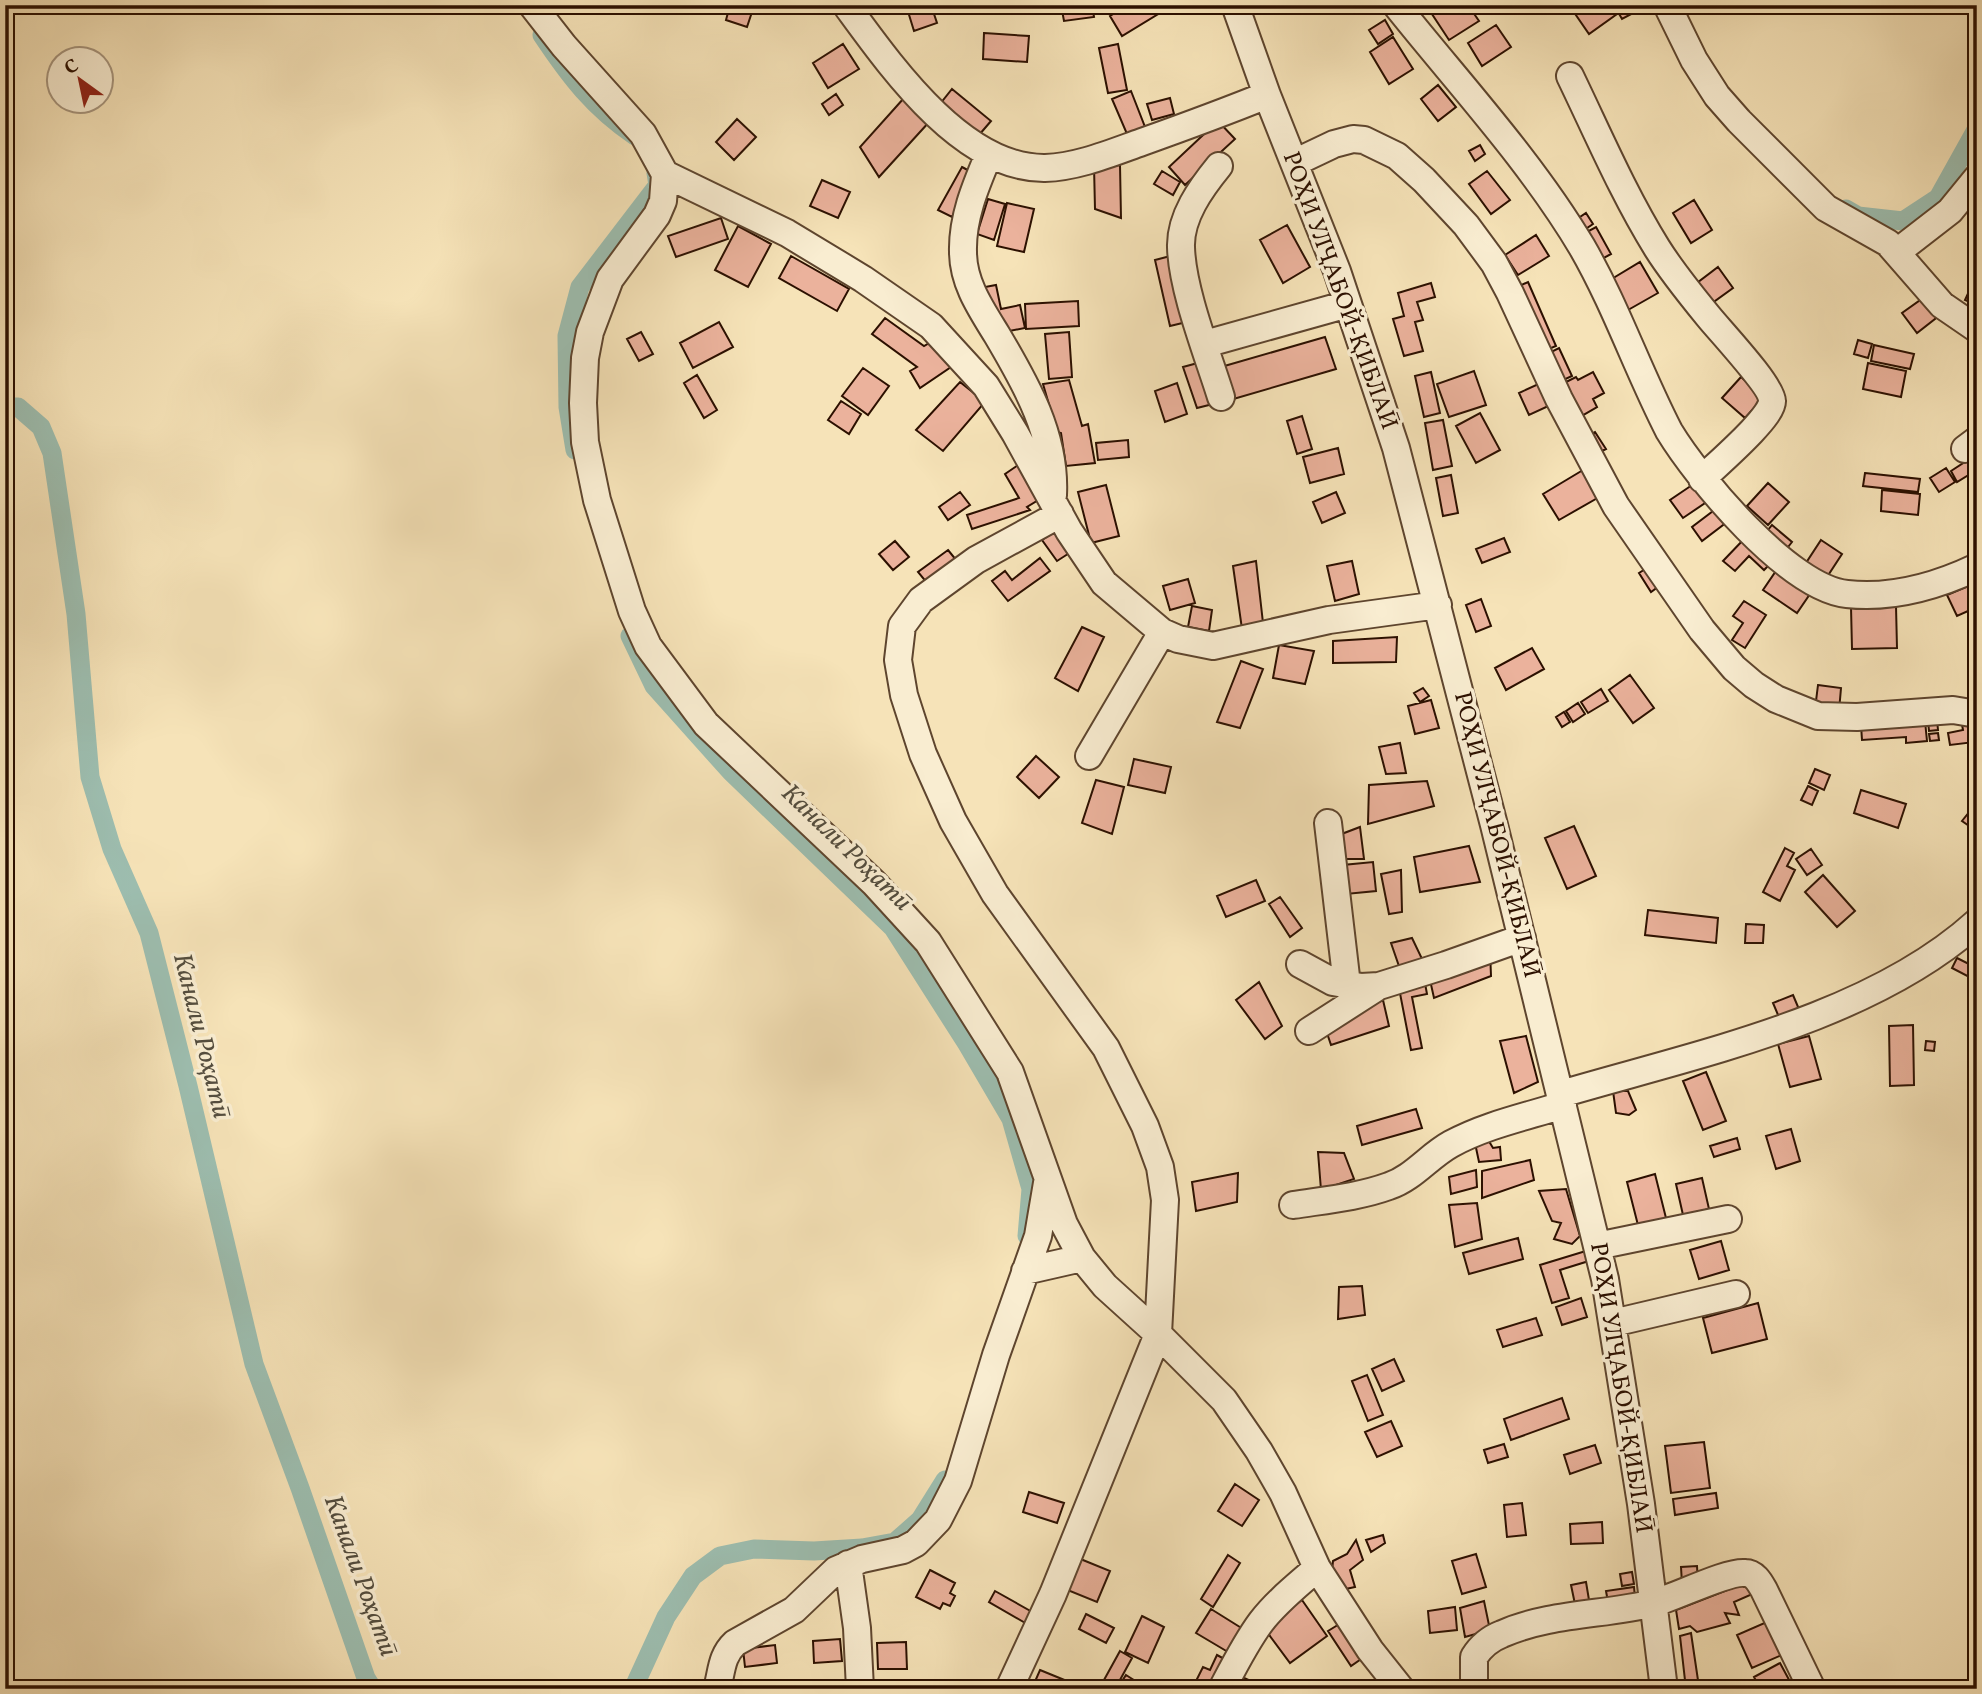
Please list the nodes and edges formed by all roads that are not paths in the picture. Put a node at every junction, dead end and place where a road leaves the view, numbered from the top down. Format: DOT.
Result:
graph roads {
  1 [pos="532,5"];
  2 [pos="846,5"];
  3 [pos="1235,5"];
  4 [pos="1396,5"];
  5 [pos="1667,5"];
  6 [pos="1570,76"];
  7 [pos="1266,95"];
  8 [pos="989,153"];
  9 [pos="1294,163"];
  10 [pos="1219,166"];
  11 [pos="665,174"];
  12 [pos="1977,178"];
  13 [pos="1897,253"];
  14 [pos="1348,304"];
  15 [pos="1977,329"];
  16 [pos="1205,344"];
  17 [pos="1220,397"];
  18 [pos="1702,479"];
  19 [pos="1057,507"];
  20 [pos="1977,567"];
  21 [pos="1438,605"];
  22 [pos="1162,632"];
  23 [pos="1977,715"];
  24 [pos="1089,756"];
  25 [pos="1328,823"];
  26 [pos="1977,922"];
  27 [pos="1522,938"];
  28 [pos="1300,964"];
  29 [pos="1347,985"];
  30 [pos="1379,986"];
  31 [pos="1309,1031"];
  32 [pos="1562,1100"];
  33 [pos="1048,1177"];
  34 [pos="1293,1205"];
  35 [pos="1728,1219"];
  36 [pos="1597,1246"];
  37 [pos="1082,1258"];
  38 [pos="1026,1271"];
  39 [pos="1736,1294"];
  40 [pos="1614,1323"];
  41 [pos="1158,1334"];
  42 [pos="848,1564"];
  43 [pos="1317,1568"];
  44 [pos="1653,1603"];
  45 [pos="717,1689"];
  46 [pos="860,1689"];
  47 [pos="1009,1689"];
  48 [pos="1223,1689"];
  49 [pos="1401,1689"];
  50 [pos="1474,1689"];
  51 [pos="1664,1689"];
  52 [pos="1812,1689"];
  1 -- 11 [label="street"];
  2 -- 8 [label="street"];
  3 -- 7 [label="street, РОҲИ УЛҶАБОЙ-ҚИБЛАӢ"];
  4 -- 18 [label="street"];
  5 -- 13 [label="street"];
  6 -- 18 [label="street"];
  7 -- 8 [label="street"];
  7 -- 9 [label="street, РОҲИ УЛҶАБОЙ-ҚИБЛАӢ"];
  8 -- 19 [label="street"];
  9 -- 14 [label="street, РОҲИ УЛҶАБОЙ-ҚИБЛАӢ"];
  9 -- 23 [label="street"];
  10 -- 16 [label="street"];
  11 -- 19 [label="street"];
  11 -- 33 [label="street"];
  12 -- 13 [label="street"];
  13 -- 15 [label="street"];
  14 -- 16 [label="street"];
  14 -- 21 [label="street, РОҲИ УЛҶАБОЙ-ҚИБЛАӢ"];
  16 -- 17 [label="street"];
  18 -- 20 [label="street"];
  19 -- 22 [label="street"];
  19 -- 41 [label="street"];
  21 -- 22 [label="street"];
  21 -- 27 [label="street, РОҲИ УЛҶАБОЙ-ҚИБЛАӢ"];
  22 -- 24 [label="street"];
  25 -- 29 [label="street"];
  26 -- 32 [label="street"];
  27 -- 30 [label="street"];
  27 -- 32 [label="street, РОҲИ УЛҶАБОЙ-ҚИБЛАӢ"];
  28 -- 29 [label="street"];
  29 -- 30 [label="street"];
  30 -- 31 [label="street"];
  32 -- 34 [label="street"];
  32 -- 36 [label="street, РОҲИ УЛҶАБОЙ-ҚИБЛАӢ"];
  33 -- 37 [label="street"];
  33 -- 38 [label="street"];
  35 -- 36 [label="street"];
  36 -- 40 [label="street, РОҲИ УЛҶАБОЙ-ҚИБЛАӢ"];
  37 -- 38 [label="street"];
  37 -- 41 [label="street"];
  38 -- 42 [label="street"];
  39 -- 40 [label="street"];
  40 -- 44 [label="street, РОҲИ УЛҶАБОЙ-ҚИБЛАӢ"];
  41 -- 43 [label="street"];
  41 -- 47 [label="street"];
  42 -- 45 [label="street"];
  42 -- 46 [label="street"];
  43 -- 48 [label="street"];
  43 -- 49 [label="street"];
  44 -- 50 [label="street"];
  44 -- 51 [label="street, РОҲИ УЛҶАБОЙ-ҚИБЛАӢ"];
  44 -- 52 [label="street"];
}
